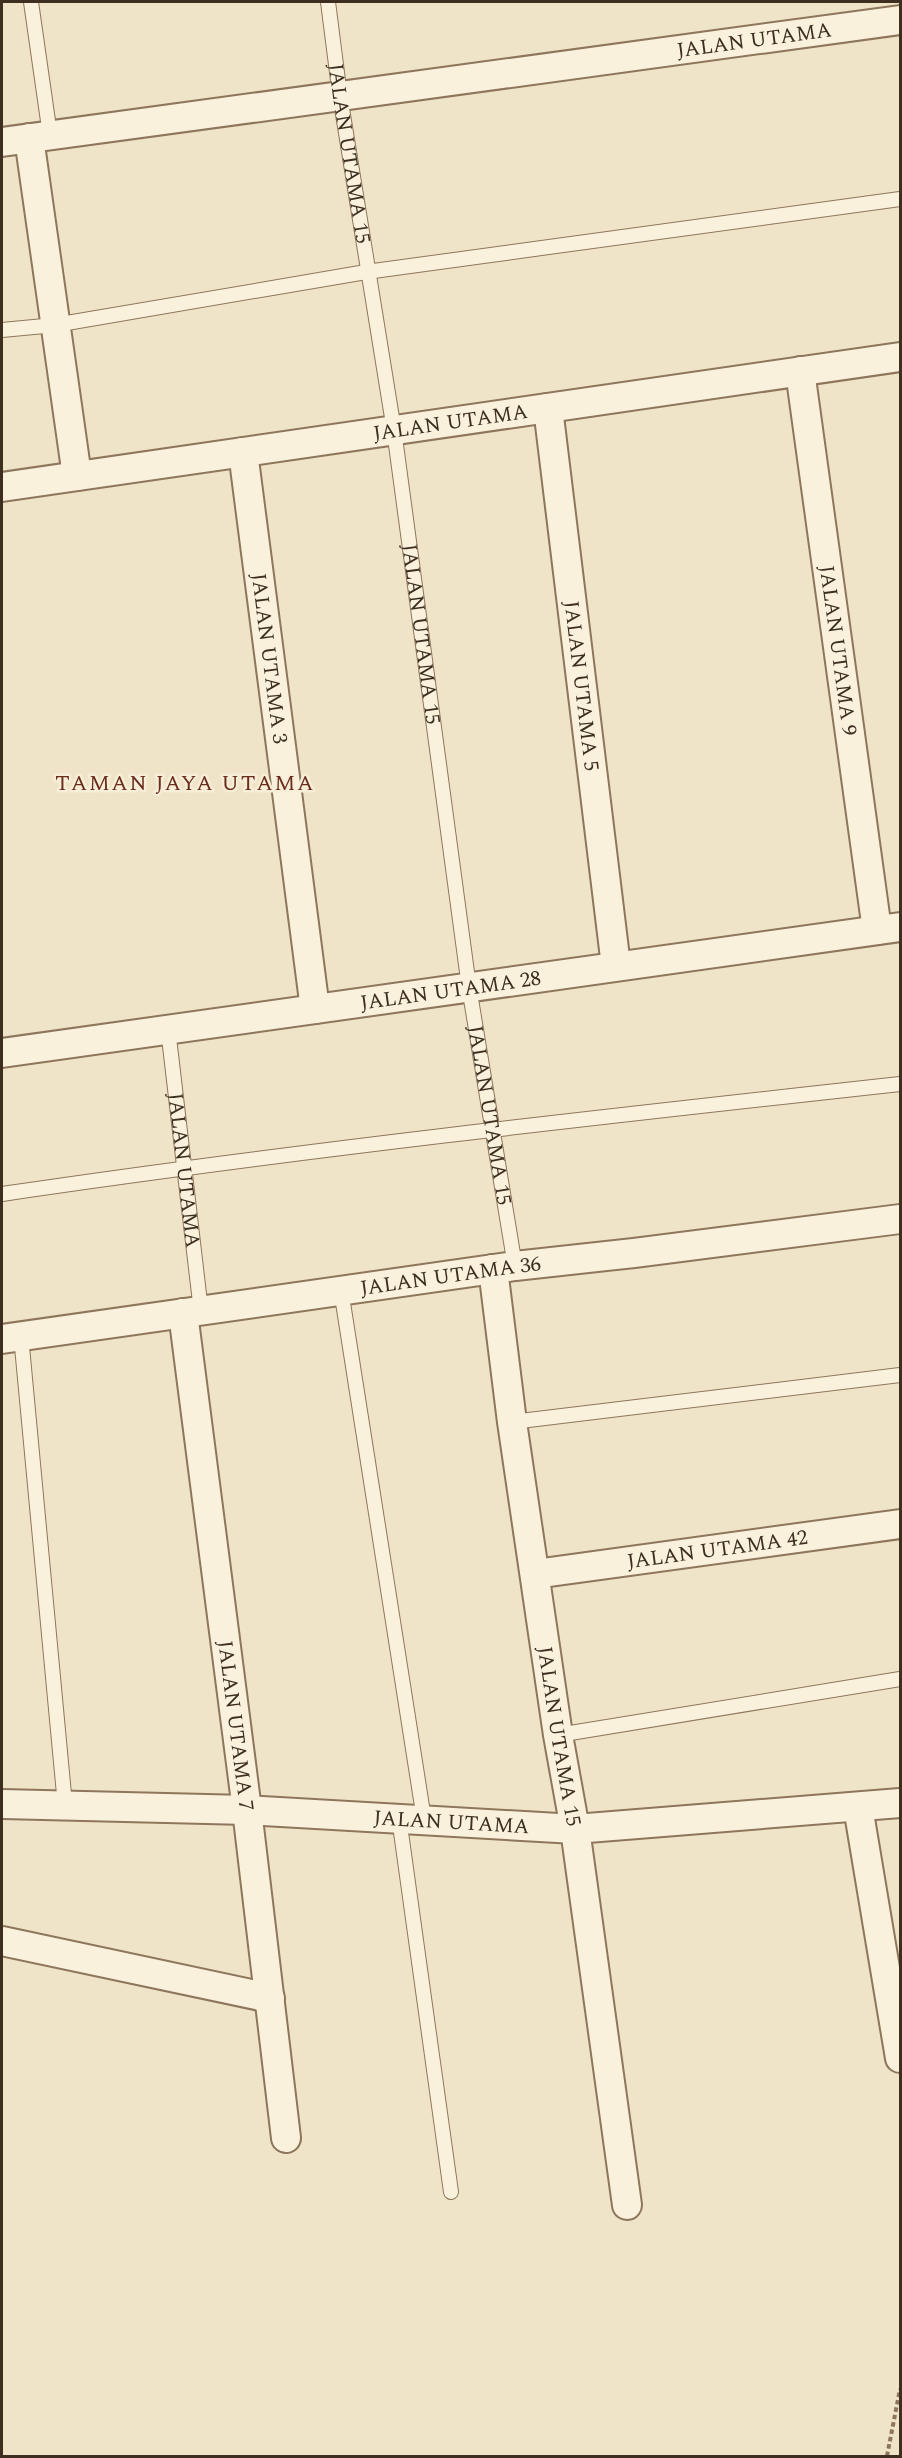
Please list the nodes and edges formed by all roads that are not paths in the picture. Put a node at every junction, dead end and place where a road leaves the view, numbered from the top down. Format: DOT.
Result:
graph roads {
  1 [pos="31,2"];
  2 [pos="328,2"];
  3 [pos="900,20"];
  4 [pos="340,96"];
  5 [pos="27,138"];
  6 [pos="900,199"];
  7 [pos="366,272"];
  8 [pos="55,325"];
  9 [pos="2,330"];
  10 [pos="900,357"];
  11 [pos="800,371"];
  12 [pos="548,408"];
  13 [pos="394,430"];
  14 [pos="243,452"];
  15 [pos="77,476"];
  16 [pos="2,487"];
  17 [pos="889,928"];
  18 [pos="616,966"];
  19 [pos="469,987"];
  20 [pos="315,1009"];
  21 [pos="168,1029"];
  22 [pos="2,1053"];
  23 [pos="900,1084"];
  24 [pos="493,1129"];
  25 [pos="185,1167"];
  26 [pos="2,1194"];
  27 [pos="900,1219"];
  28 [pos="504,1268"];
  29 [pos="341,1290"];
  30 [pos="192,1312"];
  31 [pos="11,1338"];
  32 [pos="900,1375"];
  33 [pos="512,1422"];
  34 [pos="900,1524"];
  35 [pos="535,1574"];
  36 [pos="900,1679"];
  37 [pos="558,1735"];
  38 [pos="900,1803"];
  39 [pos="2,1804"];
  40 [pos="65,1805"];
  41 [pos="858,1807"];
  42 [pos="248,1810"];
  43 [pos="411,1819"];
  44 [pos="575,1829"];
  45 [pos="2,1941"];
  46 [pos="270,1998"];
  47 [pos="900,2058"];
  48 [pos="286,2138"];
  49 [pos="451,2192"];
  50 [pos="627,2205"];
  1 -- 5 [label="lane"];
  2 -- 4 [label="lane, JALAN UTAMA 15"];
  3 -- 4 [label="street, JALAN UTAMA"];
  4 -- 5 [label="street, JALAN UTAMA"];
  4 -- 7 [label="lane, JALAN UTAMA 15"];
  5 -- 8 [label="street"];
  6 -- 7 [label="lane"];
  7 -- 8 [label="lane"];
  7 -- 13 [label="lane, JALAN UTAMA 15"];
  8 -- 9 [label="lane"];
  8 -- 15 [label="street"];
  10 -- 11 [label="street, JALAN UTAMA"];
  11 -- 12 [label="street, JALAN UTAMA"];
  11 -- 17 [label="street, JALAN UTAMA 9"];
  12 -- 13 [label="street, JALAN UTAMA"];
  12 -- 18 [label="street, JALAN UTAMA 5"];
  13 -- 14 [label="street, JALAN UTAMA"];
  13 -- 19 [label="lane, JALAN UTAMA 15"];
  14 -- 15 [label="street, JALAN UTAMA"];
  14 -- 20 [label="street, JALAN UTAMA 3"];
  15 -- 16 [label="street, JALAN UTAMA"];
  17 -- 18 [label="street, JALAN UTAMA 28"];
  18 -- 19 [label="street, JALAN UTAMA 28"];
  19 -- 20 [label="street, JALAN UTAMA 28"];
  19 -- 24 [label="lane, JALAN UTAMA 15"];
  20 -- 21 [label="street, JALAN UTAMA 28"];
  21 -- 22 [label="street, JALAN UTAMA 28"];
  21 -- 25 [label="lane, JALAN UTAMA"];
  23 -- 24 [label="lane"];
  24 -- 25 [label="lane"];
  24 -- 28 [label="lane, JALAN UTAMA 15"];
  25 -- 26 [label="lane"];
  25 -- 30 [label="lane, JALAN UTAMA"];
  27 -- 28 [label="street, JALAN UTAMA 36"];
  28 -- 29 [label="street, JALAN UTAMA 36"];
  28 -- 33 [label="street, JALAN UTAMA 15"];
  29 -- 30 [label="street, JALAN UTAMA 36"];
  29 -- 43 [label="lane"];
  30 -- 31 [label="street, JALAN UTAMA 36"];
  30 -- 42 [label="street, JALAN UTAMA 7"];
  31 -- 40 [label="lane"];
  32 -- 33 [label="lane"];
  33 -- 35 [label="street, JALAN UTAMA 15"];
  34 -- 35 [label="street, JALAN UTAMA 42"];
  35 -- 37 [label="street, JALAN UTAMA 15"];
  36 -- 37 [label="lane"];
  37 -- 44 [label="street, JALAN UTAMA 15"];
  38 -- 41 [label="street, JALAN UTAMA"];
  39 -- 40 [label="street, JALAN UTAMA"];
  40 -- 42 [label="street, JALAN UTAMA"];
  41 -- 44 [label="street, JALAN UTAMA"];
  41 -- 47 [label="street"];
  42 -- 43 [label="street, JALAN UTAMA"];
  42 -- 46 [label="street, JALAN UTAMA 7"];
  43 -- 44 [label="street, JALAN UTAMA"];
  43 -- 49 [label="lane"];
  44 -- 50 [label="street, JALAN UTAMA 15"];
  45 -- 46 [label="street"];
  46 -- 48 [label="street, JALAN UTAMA 7"];
}
